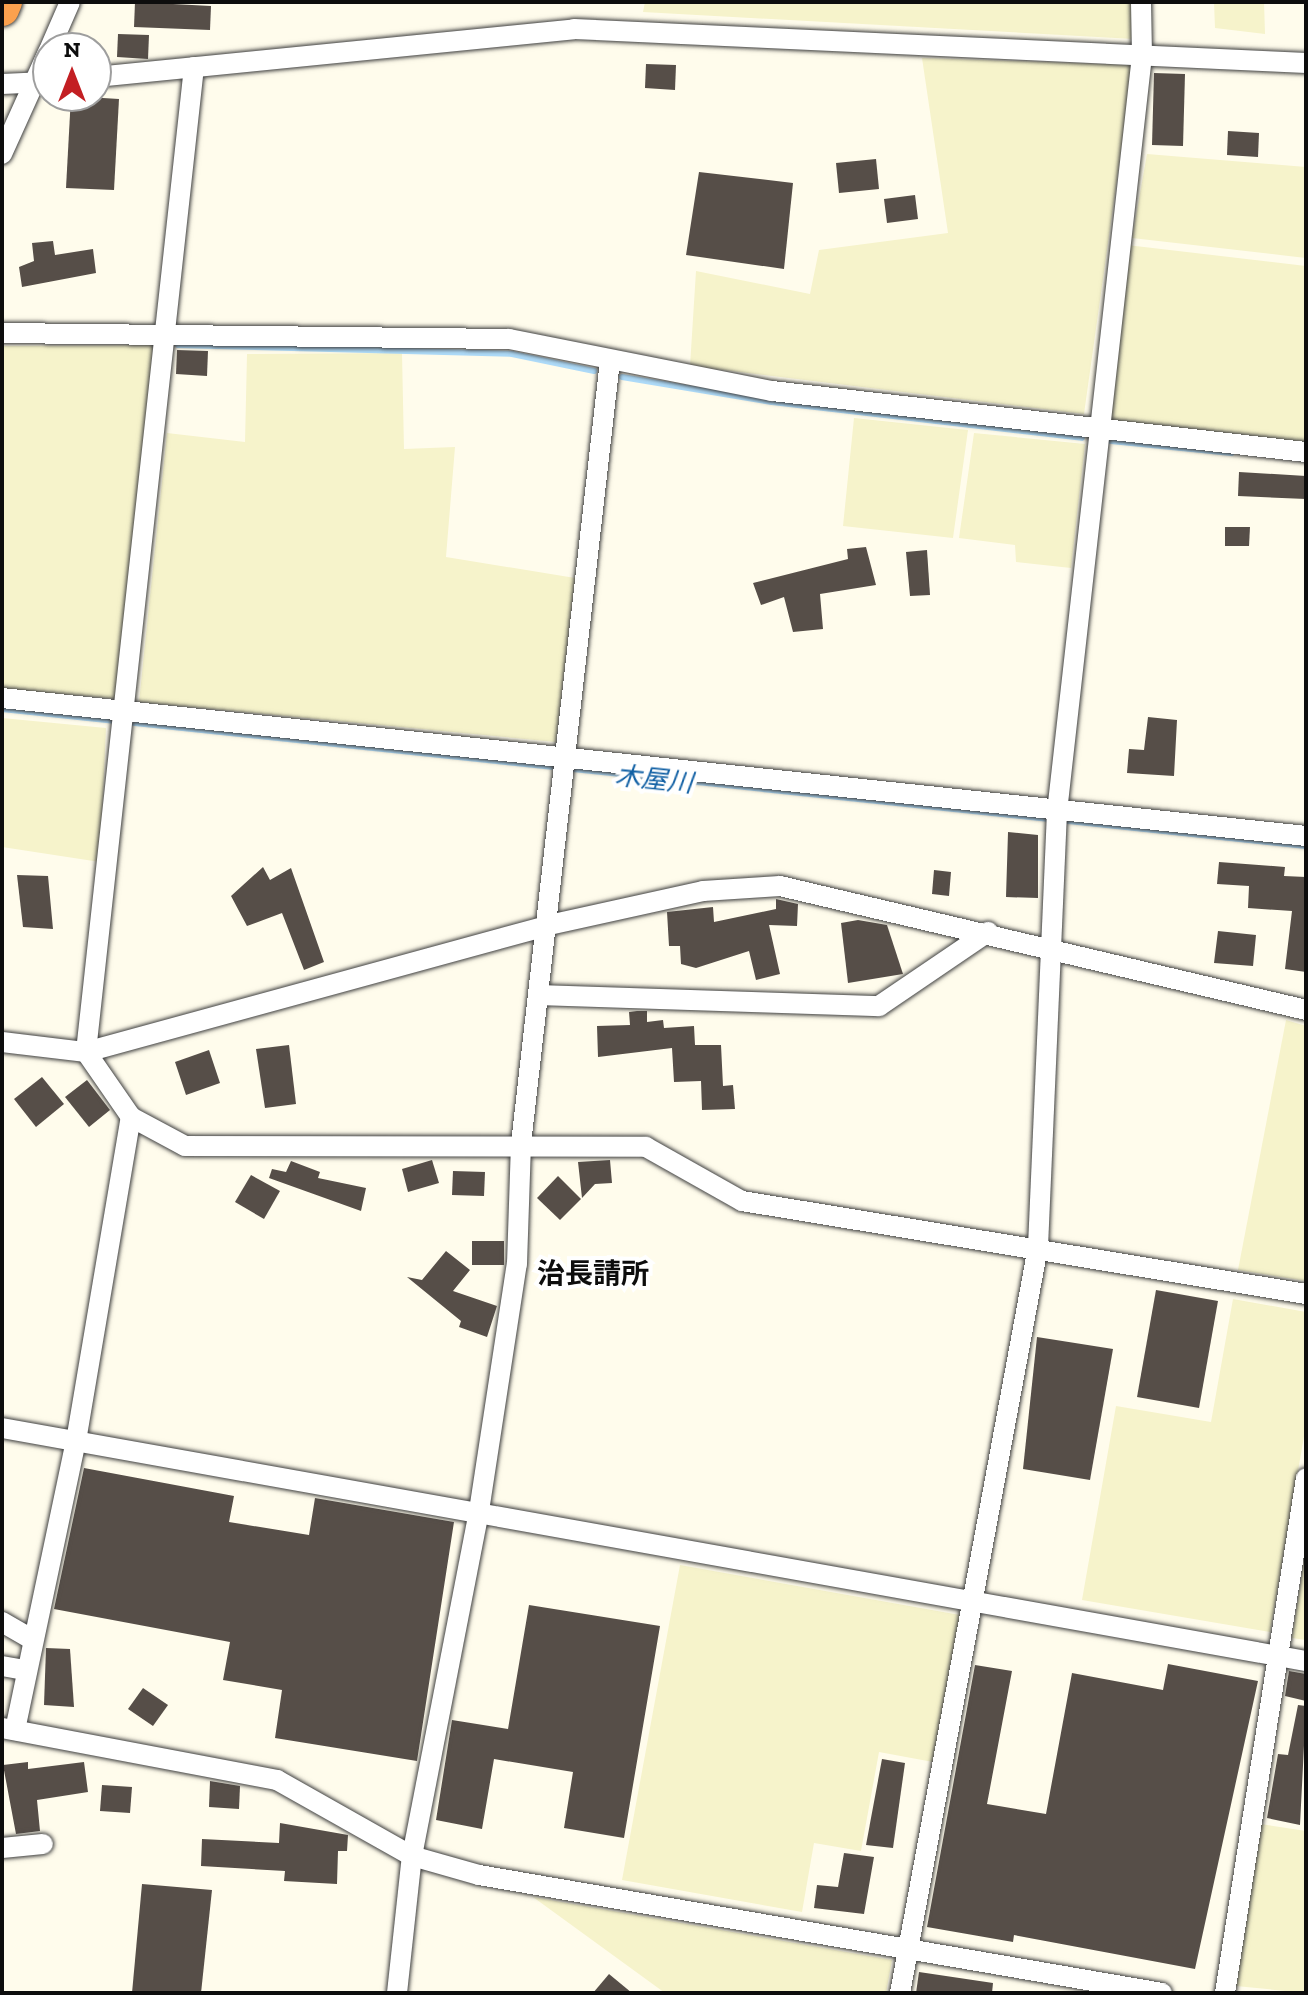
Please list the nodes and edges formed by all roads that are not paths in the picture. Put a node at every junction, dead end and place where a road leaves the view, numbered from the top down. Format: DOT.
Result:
graph roads {
  1 [pos="5,2"];
  2 [pos="70,2"];
  3 [pos="1141,2"];
  4 [pos="2,9"];
  5 [pos="57,32"];
  6 [pos="1142,55"];
  7 [pos="1306,63"];
  8 [pos="194,67"];
  9 [pos="112,75"];
  10 [pos="32,82"];
  11 [pos="2,84"];
  12 [pos="32,99"];
  13 [pos="2,154"];
  14 [pos="2,333"];
  15 [pos="165,335"];
  16 [pos="610,361"];
  17 [pos="1096,429"];
  18 [pos="1306,452"];
  19 [pos="2,698"];
  20 [pos="127,717"];
  21 [pos="567,765"];
  22 [pos="1056,820"];
  23 [pos="1306,836"];
  24 [pos="549,925"];
  25 [pos="988,932"];
  26 [pos="1048,948"];
  27 [pos="540,995"];
  28 [pos="1306,1010"];
  29 [pos="2,1042"];
  30 [pos="86,1052"];
  31 [pos="131,1117"];
  32 [pos="521,1144"];
  33 [pos="1038,1247"];
  34 [pos="1306,1294"];
  35 [pos="2,1428"];
  36 [pos="76,1441"];
  37 [pos="1306,1478"];
  38 [pos="479,1511"];
  39 [pos="972,1605"];
  40 [pos="2,1622"];
  41 [pos="32,1639"];
  42 [pos="1279,1657"];
  43 [pos="1306,1661"];
  44 [pos="2,1666"];
  45 [pos="24,1670"];
  46 [pos="8,1729"];
  47 [pos="43,1844"];
  48 [pos="2,1848"];
  49 [pos="412,1856"];
  50 [pos="907,1953"];
  51 [pos="397,1993"];
  52 [pos="900,1993"];
  53 [pos="1162,1993"];
  54 [pos="1225,1993"];
  1 -- 4 [label="highway"];
  2 -- 5 [label="street"];
  3 -- 6 [label="street"];
  6 -- 7 [label="street"];
  6 -- 8 [label="street"];
  6 -- 17 [label="street"];
  8 -- 9 [label="street"];
  8 -- 15 [label="street"];
  10 -- 11 [label="street"];
  12 -- 13 [label="street"];
  14 -- 15 [label="street"];
  15 -- 16 [label="street"];
  15 -- 20 [label="street"];
  16 -- 17 [label="street"];
  16 -- 21 [label="street"];
  17 -- 18 [label="street"];
  17 -- 22 [label="street"];
  19 -- 20 [label="street"];
  20 -- 21 [label="street"];
  20 -- 30 [label="street"];
  21 -- 22 [label="street"];
  21 -- 24 [label="street"];
  22 -- 23 [label="street"];
  22 -- 26 [label="street"];
  24 -- 25 [label="street"];
  24 -- 27 [label="street"];
  24 -- 30 [label="street"];
  25 -- 26 [label="street"];
  25 -- 27 [label="street"];
  26 -- 28 [label="street"];
  26 -- 33 [label="street"];
  27 -- 32 [label="street"];
  29 -- 30 [label="street"];
  30 -- 31 [label="street"];
  31 -- 32 [label="street"];
  31 -- 36 [label="street"];
  32 -- 33 [label="street"];
  32 -- 38 [label="street"];
  33 -- 34 [label="street"];
  33 -- 39 [label="street"];
  35 -- 36 [label="street"];
  36 -- 38 [label="street"];
  36 -- 41 [label="street"];
  37 -- 42 [label="street"];
  38 -- 39 [label="street"];
  38 -- 49 [label="street"];
  39 -- 42 [label="street"];
  39 -- 50 [label="street"];
  40 -- 41 [label="street"];
  41 -- 45 [label="street"];
  42 -- 43 [label="street"];
  42 -- 54 [label="street"];
  44 -- 45 [label="street"];
  45 -- 46 [label="street"];
  46 -- 49 [label="street"];
  47 -- 48 [label="street"];
  49 -- 50 [label="street"];
  49 -- 51 [label="street"];
  50 -- 52 [label="street"];
  50 -- 53 [label="street"];
}
